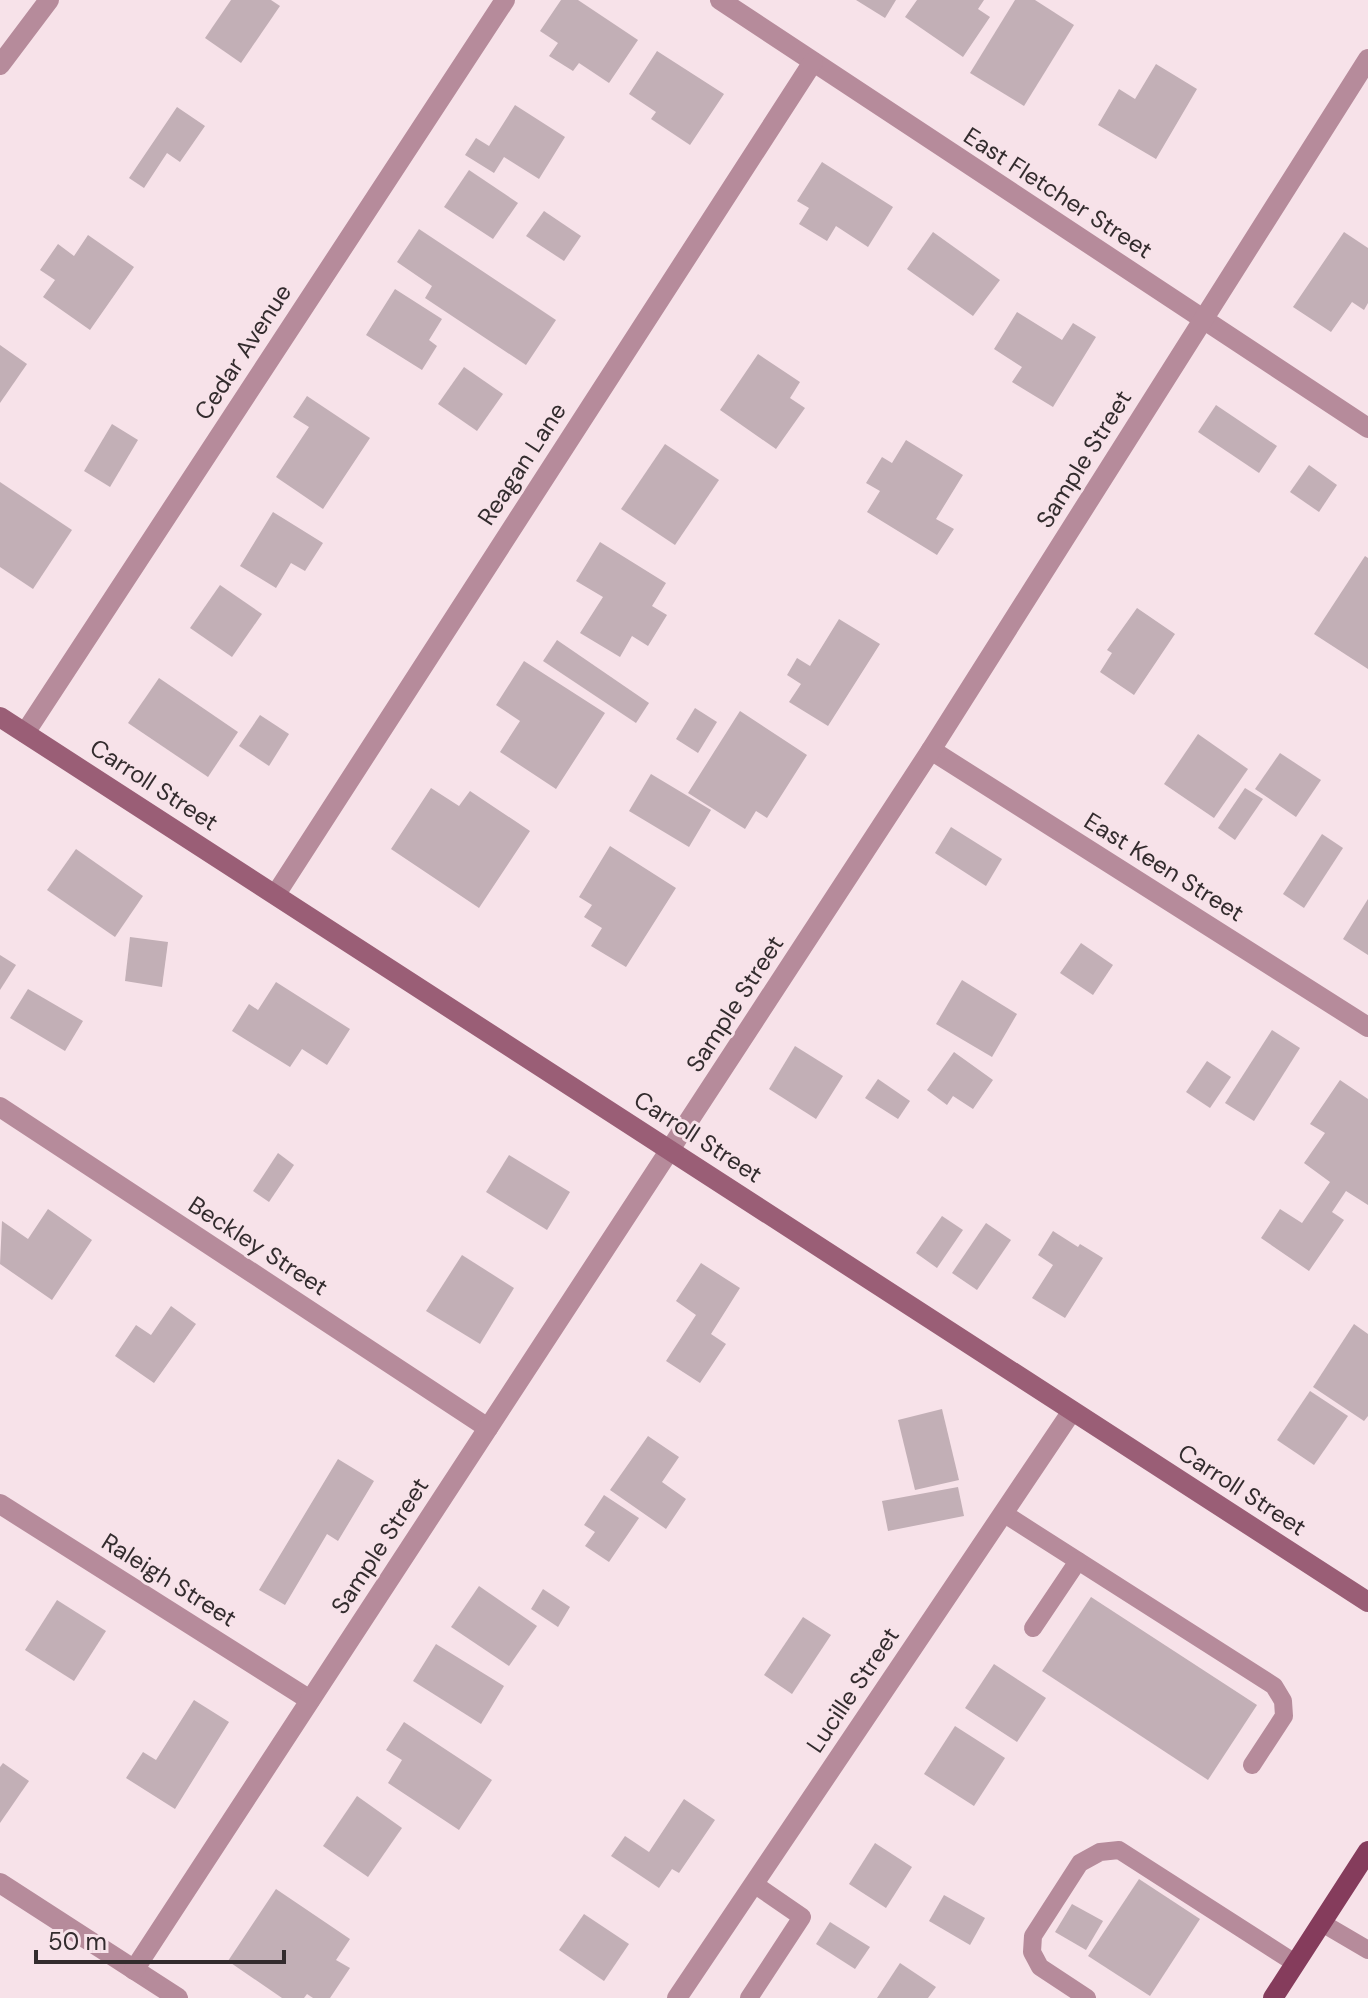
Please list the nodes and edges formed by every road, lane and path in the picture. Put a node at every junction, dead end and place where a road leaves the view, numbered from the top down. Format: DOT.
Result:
graph roads {
  1 [pos="49,0"];
  2 [pos="505,0"];
  3 [pos="720,0"];
  4 [pos="1368,59"];
  5 [pos="1,62"];
  6 [pos="813,62"];
  7 [pos="1203,319"];
  8 [pos="1368,428"];
  9 [pos="0,717"];
  10 [pos="25,733"];
  11 [pos="931,750"];
  12 [pos="276,894"];
  13 [pos="1368,1027"];
  14 [pos="0,1107"];
  15 [pos="671,1151"];
  16 [pos="1072,1411"];
  17 [pos="488,1428"];
  18 [pos="0,1504"];
  19 [pos="1003,1513"];
  20 [pos="1078,1561"];
  21 [pos="1368,1602"];
  22 [pos="1033,1628"];
  23 [pos="310,1700"];
  24 [pos="1252,1765"];
  25 [pos="1368,1851"];
  26 [pos="0,1883"];
  27 [pos="754,1884"];
  28 [pos="1322,1923"];
  29 [pos="1368,1950"];
  30 [pos="1295,1963"];
  31 [pos="134,1970"];
  32 [pos="178,1998"];
  33 [pos="677,1998"];
  34 [pos="749,1998"];
  35 [pos="1087,1998"];
  36 [pos="1273,1998"];
  1 -- 5 [label="street"];
  2 -- 10 [label="street, Cedar Avenue"];
  3 -- 6 [label="street, East Fletcher Street"];
  4 -- 7 [label="street, Sample Street"];
  6 -- 7 [label="street, East Fletcher Street"];
  6 -- 12 [label="street, Reagan Lane"];
  7 -- 8 [label="street, East Fletcher Street"];
  7 -- 11 [label="street, Sample Street"];
  9 -- 10 [label="main road, Carroll Street"];
  10 -- 12 [label="main road, Carroll Street"];
  11 -- 13 [label="street, East Keen Street"];
  11 -- 15 [label="street, Sample Street"];
  12 -- 15 [label="main road, Carroll Street"];
  14 -- 17 [label="street, Beckley Street"];
  15 -- 16 [label="main road, Carroll Street"];
  15 -- 17 [label="street, Sample Street"];
  16 -- 19 [label="street, Lucille Street"];
  16 -- 21 [label="main road, Carroll Street"];
  17 -- 23 [label="street, Sample Street"];
  18 -- 23 [label="street, Raleigh Street"];
  19 -- 20 [label="lane"];
  19 -- 27 [label="street, Lucille Street"];
  20 -- 22 [label="lane"];
  20 -- 24 [label="lane"];
  23 -- 31 [label="street, Sample Street"];
  25 -- 28 [label="main road"];
  26 -- 31 [label="street"];
  27 -- 33 [label="street, Lucille Street"];
  27 -- 34 [label="lane"];
  28 -- 29 [label="lane"];
  28 -- 30 [label="main road"];
  30 -- 35 [label="lane"];
  30 -- 36 [label="main road"];
  31 -- 32 [label="street"];
}
